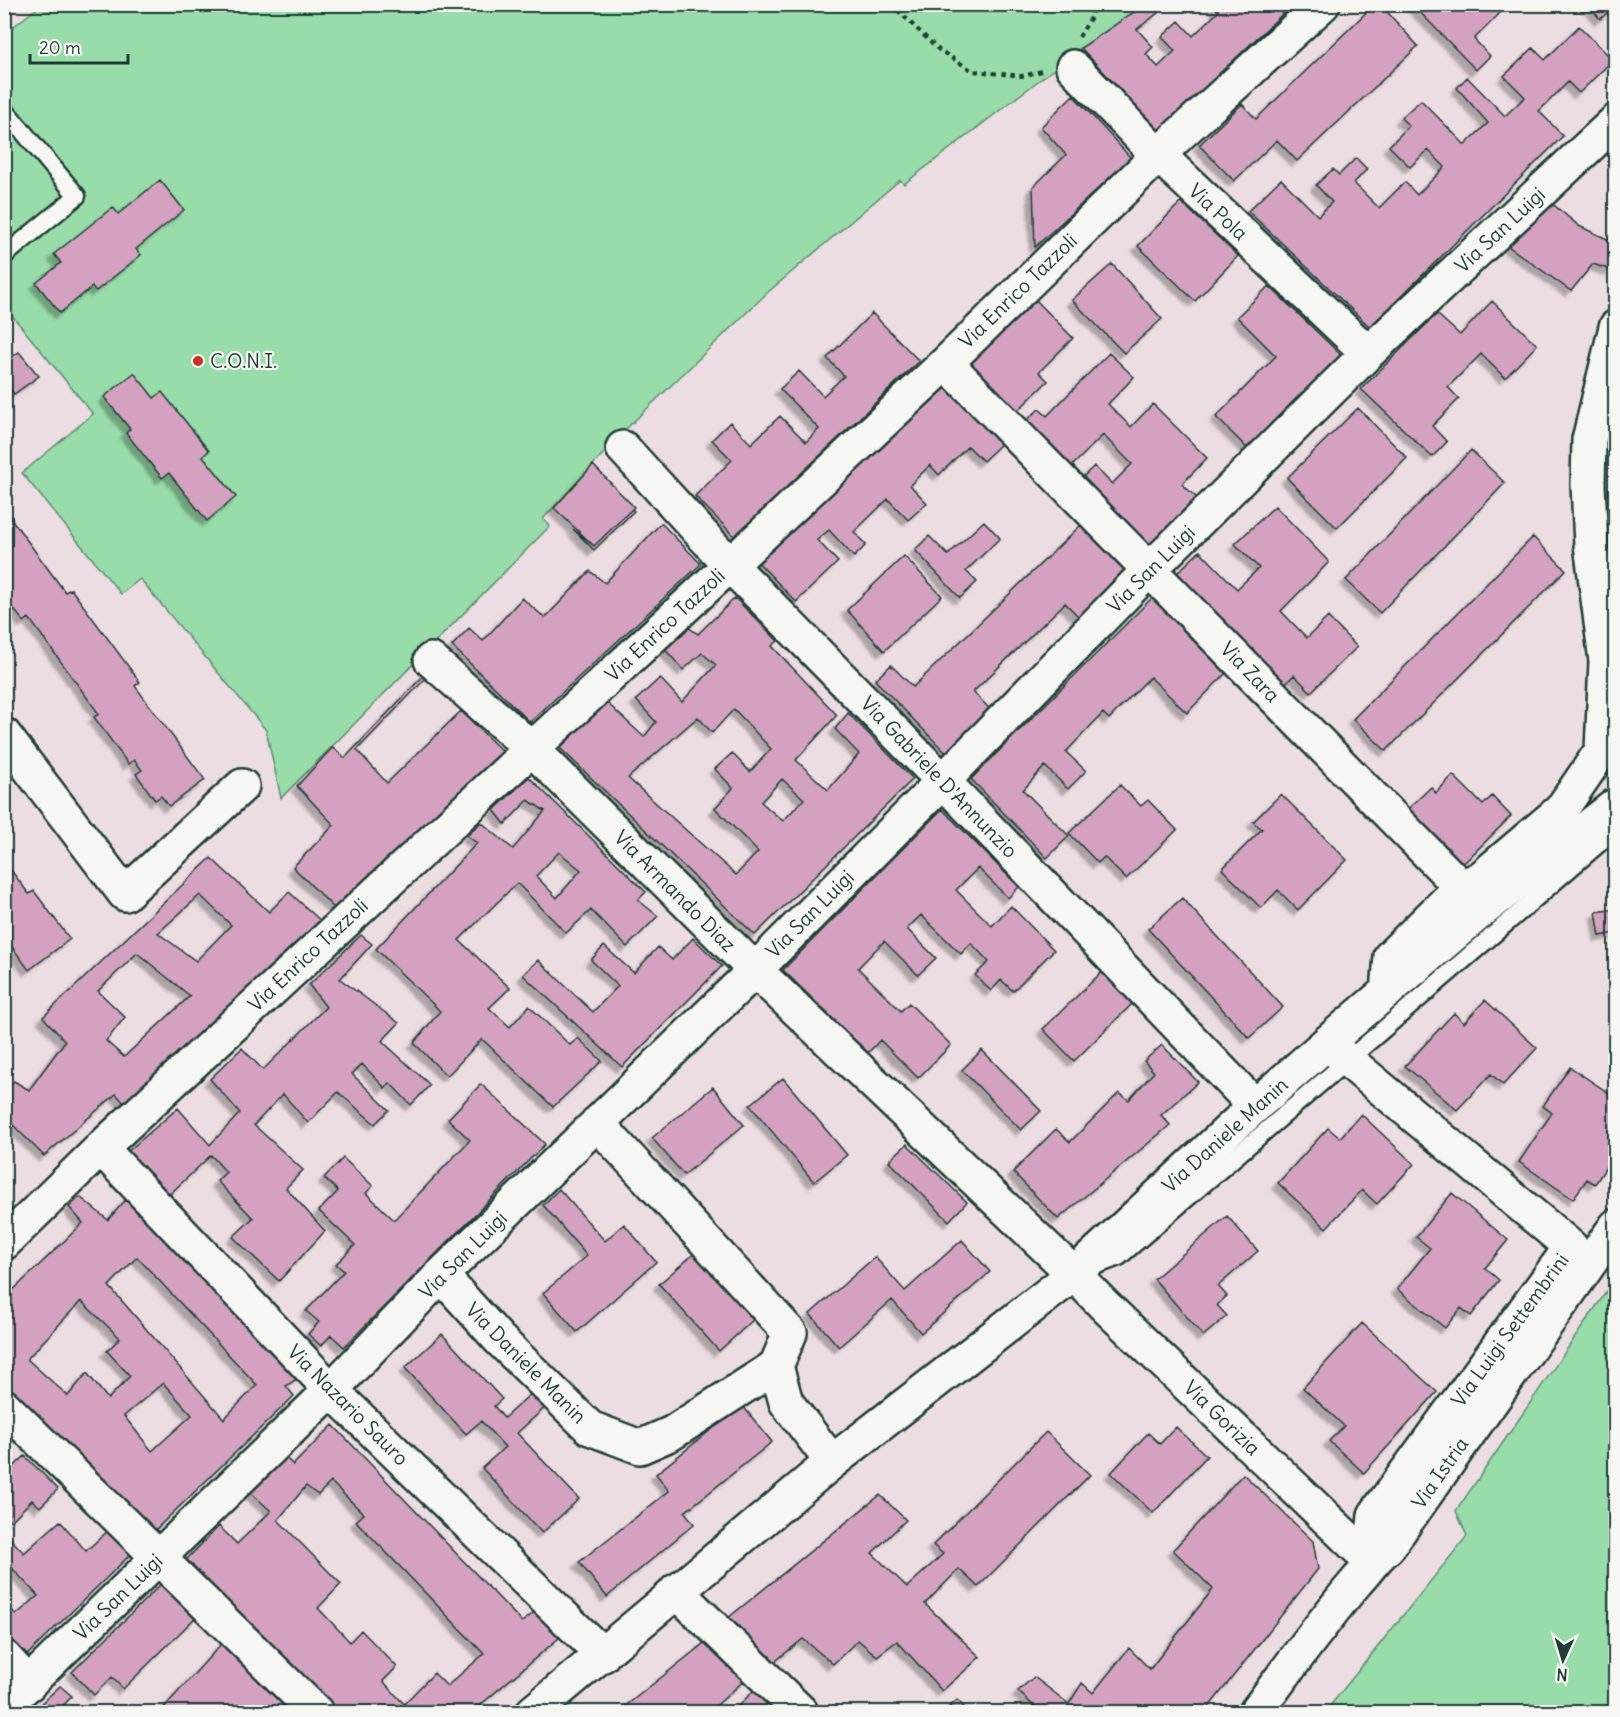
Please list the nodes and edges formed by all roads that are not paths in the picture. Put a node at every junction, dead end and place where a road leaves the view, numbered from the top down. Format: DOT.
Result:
graph roads {
  1 [pos="1323,4"];
  2 [pos="1072,67"];
  3 [pos="4,109"];
  4 [pos="1616,121"];
  5 [pos="1158,155"];
  6 [pos="4,256"];
  7 [pos="1616,327"];
  8 [pos="1368,353"];
  9 [pos="946,363"];
  10 [pos="623,448"];
  11 [pos="730,565"];
  12 [pos="1150,569"];
  13 [pos="431,660"];
  14 [pos="5,735"];
  15 [pos="531,748"];
  16 [pos="944,781"];
  17 [pos="242,786"];
  18 [pos="1616,806"];
  19 [pos="1616,829"];
  20 [pos="1461,887"];
  21 [pos="755,970"];
  22 [pos="1388,990"];
  23 [pos="1338,1052"];
  24 [pos="1255,1106"];
  25 [pos="597,1123"];
  26 [pos="102,1148"];
  27 [pos="1616,1207"];
  28 [pos="1616,1226"];
  29 [pos="4,1243"];
  30 [pos="1074,1274"];
  31 [pos="441,1275"];
  32 [pos="776,1366"];
  33 [pos="331,1390"];
  34 [pos="4,1406"];
  35 [pos="832,1462"];
  36 [pos="159,1557"];
  37 [pos="1371,1561"];
  38 [pos="676,1591"];
  39 [pos="603,1655"];
  40 [pos="4,1657"];
  41 [pos="29,1684"];
  42 [pos="4,1707"];
  43 [pos="316,1713"];
  44 [pos="533,1713"];
  45 [pos="801,1713"];
  46 [pos="1256,1713"];
  1 -- 5 [label="street, Via Enrico Tazzoli"];
  2 -- 5 [label="street, Via Pola"];
  3 -- 6 [label="lane"];
  4 -- 8 [label="street, Via San Luigi"];
  5 -- 8 [label="street, Via Pola"];
  5 -- 9 [label="street, Via Enrico Tazzoli"];
  7 -- 20 [label="street"];
  8 -- 12 [label="street, Via San Luigi"];
  9 -- 11 [label="street, Via Enrico Tazzoli"];
  9 -- 12 [label="street, Via Zara"];
  10 -- 11 [label="street, Via Gabriele D'Annunzio"];
  11 -- 15 [label="street, Via Enrico Tazzoli"];
  11 -- 16 [label="street, Via Gabriele D'Annunzio"];
  12 -- 16 [label="street, Via San Luigi"];
  12 -- 20 [label="street, Via Zara"];
  13 -- 15 [label="street, Via Armando Diaz"];
  14 -- 17 [label="street"];
  15 -- 21 [label="street, Via Armando Diaz"];
  15 -- 26 [label="street, Via Enrico Tazzoli"];
  16 -- 21 [label="street, Via San Luigi"];
  16 -- 24 [label="street, Via Gabriele D'Annunzio"];
  18 -- 22 [label="street, Via Daniele Manin"];
  19 -- 23 [label="lane"];
  20 -- 22 [label="street"];
  21 -- 25 [label="street, Via San Luigi"];
  21 -- 30 [label="street, Via Armando Diaz"];
  22 -- 23 [label="street, Via Daniele Manin"];
  23 -- 24 [label="street, Via Daniele Manin"];
  23 -- 30 [label="lane"];
  23 -- 37 [label="street, Via Luigi Settembrini"];
  24 -- 30 [label="street, Via Daniele Manin"];
  25 -- 31 [label="street, Via San Luigi"];
  25 -- 32 [label="street"];
  26 -- 29 [label="street, Via Enrico Tazzoli"];
  26 -- 33 [label="street, Via Nazario Sauro"];
  27 -- 37 [label="lane"];
  28 -- 37 [label="street, Via Istria"];
  30 -- 35 [label="street, Via Daniele Manin"];
  30 -- 37 [label="street, Via Gorizia"];
  31 -- 32 [label="street, Via Daniele Manin"];
  31 -- 33 [label="street, Via San Luigi"];
  32 -- 35 [label="street"];
  33 -- 36 [label="street, Via San Luigi"];
  33 -- 39 [label="street, Via Nazario Sauro"];
  34 -- 36 [label="street"];
  35 -- 38 [label="street, Via Daniele Manin"];
  36 -- 41 [label="street, Via San Luigi"];
  36 -- 43 [label="street"];
  37 -- 46 [label="street, Via Istria"];
  38 -- 39 [label="street, Via Daniele Manin"];
  38 -- 45 [label="street"];
  39 -- 44 [label="street, Via Daniele Manin"];
  40 -- 41 [label="street"];
  41 -- 42 [label="street, Via San Luigi"];
}
